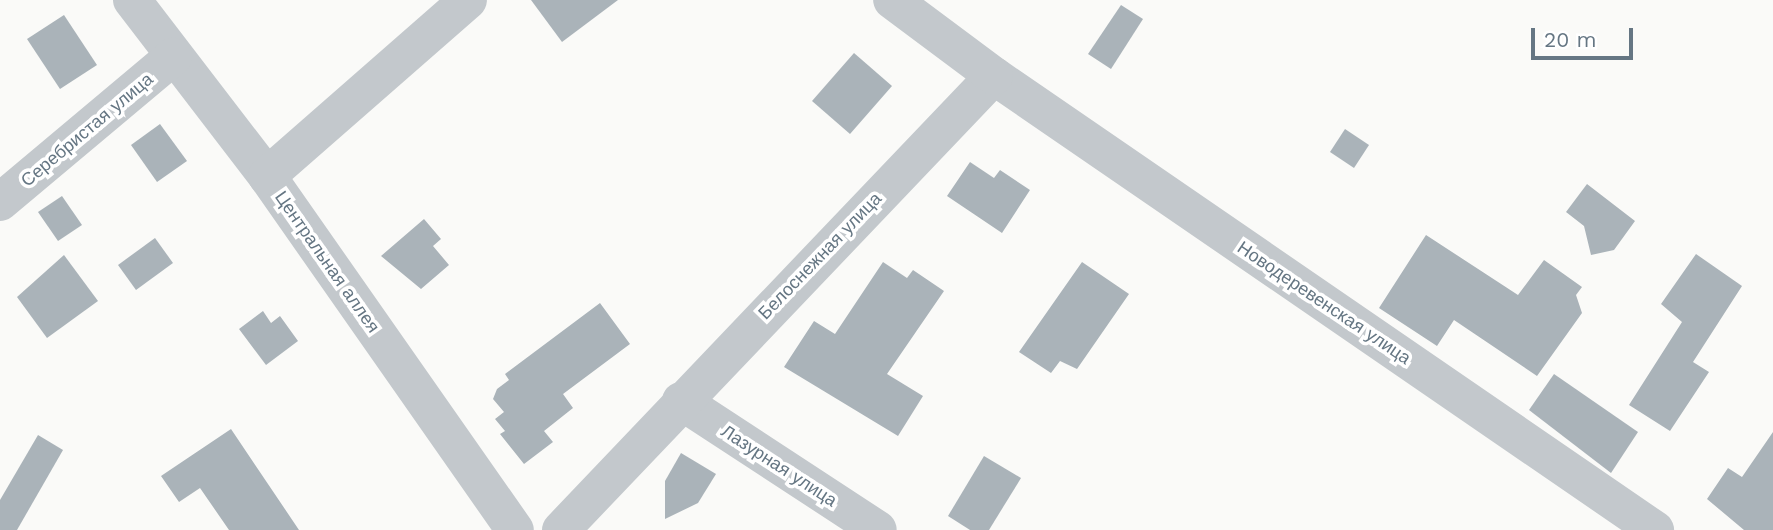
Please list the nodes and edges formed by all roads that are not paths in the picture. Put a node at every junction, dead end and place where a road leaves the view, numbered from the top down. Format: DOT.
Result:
graph roads {
  1 [pos="132,0"];
  2 [pos="468,0"];
  3 [pos="892,0"];
  4 [pos="173,57"];
  5 [pos="994,76"];
  6 [pos="267,176"];
  7 [pos="0,202"];
  8 [pos="681,401"];
  9 [pos="515,530"];
  10 [pos="561,530"];
  11 [pos="878,530"];
  12 [pos="1655,530"];
  1 -- 4 [label="street, Центральная аллея"];
  2 -- 6 [label="street"];
  3 -- 5 [label="street"];
  4 -- 6 [label="street, Центральная аллея"];
  4 -- 7 [label="street, Серебристая улица"];
  5 -- 8 [label="street, Белоснежная улица"];
  5 -- 12 [label="street, Новодеревенская улица"];
  6 -- 9 [label="street, Центральная аллея"];
  8 -- 10 [label="street, Белоснежная улица"];
  8 -- 11 [label="street, Лазурная улица"];
}
